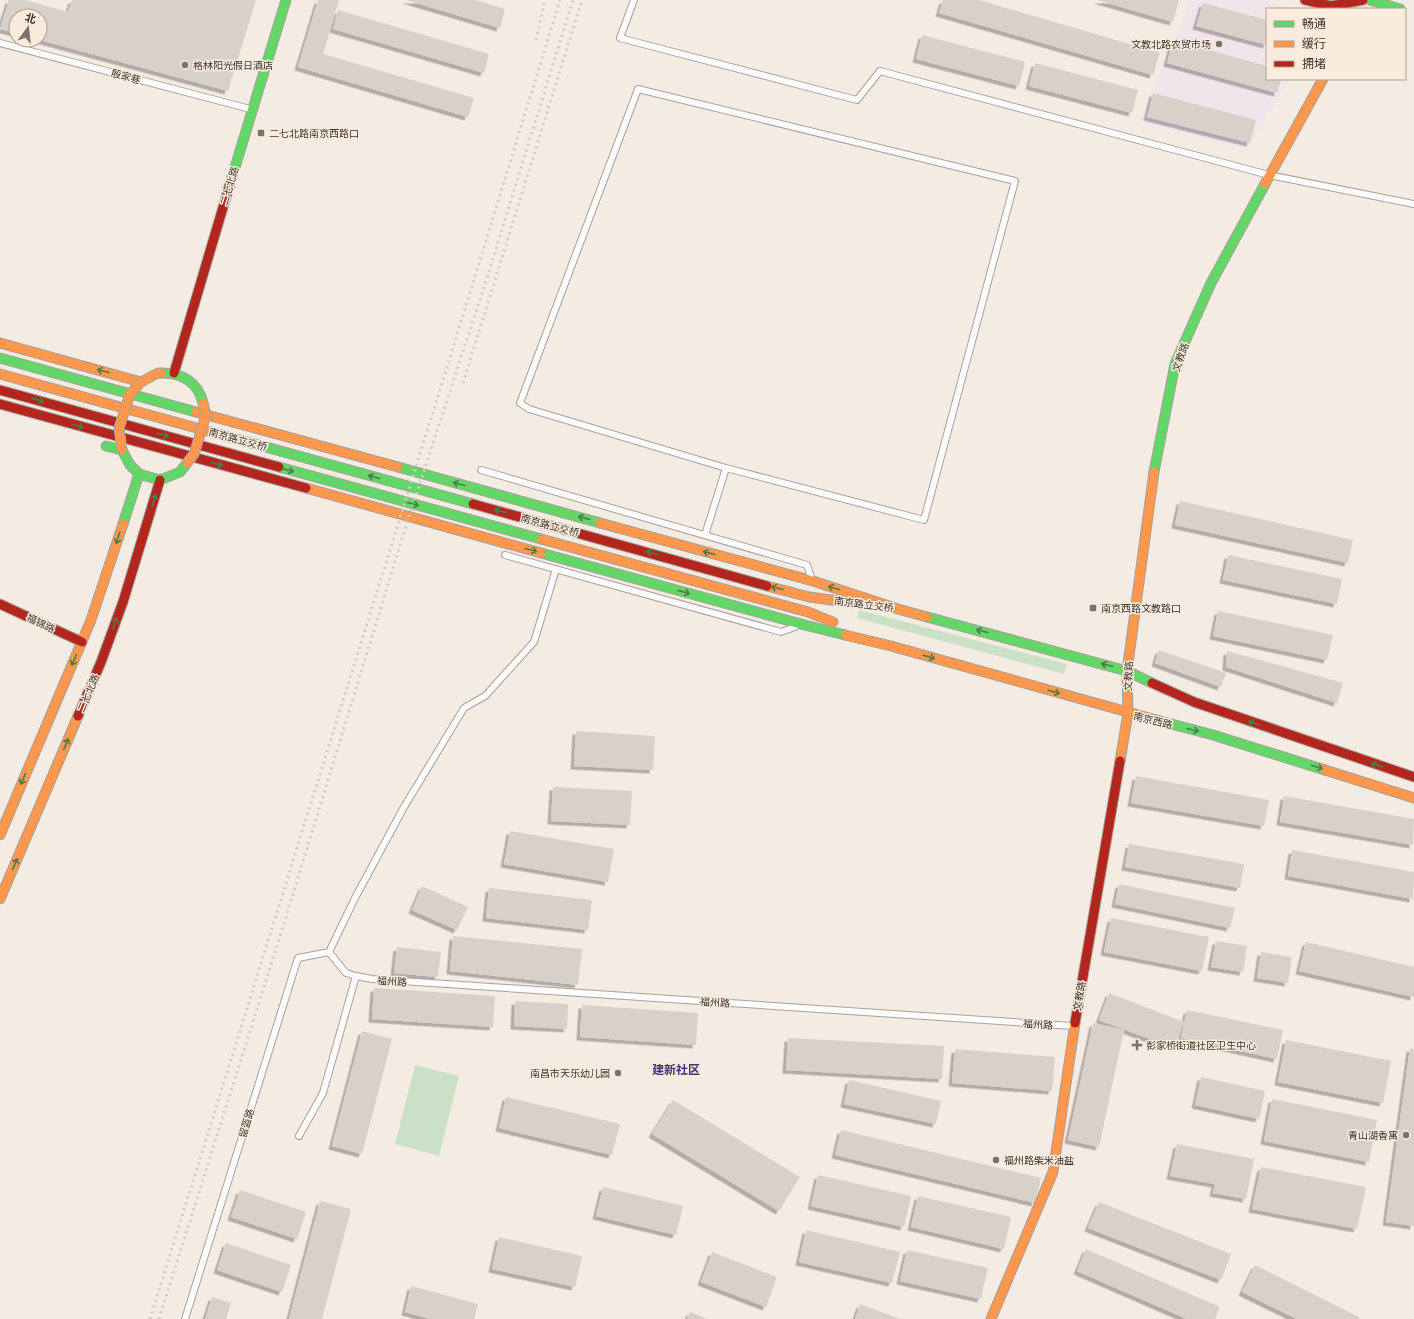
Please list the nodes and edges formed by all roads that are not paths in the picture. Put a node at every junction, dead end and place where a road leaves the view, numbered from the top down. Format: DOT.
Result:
graph roads {
  1 [pos="286,0"];
  2 [pos="634,0"];
  3 [pos="1305,0"];
  4 [pos="1363,0"];
  5 [pos="1368,0"];
  6 [pos="1398,8"];
  7 [pos="0,43"];
  8 [pos="1322,80"];
  9 [pos="252,110"];
  10 [pos="1269,175"];
  11 [pos="1414,204"];
  12 [pos="0,343"];
  13 [pos="0,358"];
  14 [pos="174,373"];
  15 [pos="0,374"];
  16 [pos="141,382"];
  17 [pos="0,390"];
  18 [pos="0,404"];
  19 [pos="99,444"];
  20 [pos="122,450"];
  21 [pos="726,468"];
  22 [pos="481,470"];
  23 [pos="139,474"];
  24 [pos="160,480"];
  25 [pos="705,536"];
  26 [pos="505,555"];
  27 [pos="556,569"];
  28 [pos="813,581"];
  29 [pos="0,604"];
  30 [pos="898,608"];
  31 [pos="801,624"];
  32 [pos="82,642"];
  33 [pos="891,646"];
  34 [pos="1127,671"];
  35 [pos="1128,713"];
  36 [pos="1414,777"];
  37 [pos="1414,798"];
  38 [pos="0,835"];
  39 [pos="0,900"];
  40 [pos="329,952"];
  41 [pos="356,976"];
  42 [pos="1074,1026"];
  43 [pos="299,1136"];
  44 [pos="186,1319"];
  45 [pos="991,1319"];
  1 -- 9 [label="main road, 二七北路"];
  2 -- 10 [label="lane"];
  3 -- 4 [label="main road"];
  5 -- 6 [label="main road"];
  7 -- 9 [label="lane, 殷家巷"];
  8 -- 10 [label="main road, 文教路"];
  9 -- 14 [label="main road, 二七北路"];
  10 -- 11 [label="lane"];
  10 -- 34 [label="main road, 文教路"];
  16 -- 12 [label="main road, one-way"];
  28 -- 13 [label="main road, 南京路立交桥, one-way"];
  14 -- 16 [label="main road"];
  14 -- 24 [label="main road, bridge"];
  30 -- 15 [label="main road, 南京路立交桥, one-way"];
  16 -- 20 [label="main road, bridge"];
  17 -- 33 [label="main road, 南京路立交桥, one-way"];
  18 -- 31 [label="main road, one-way"];
  19 -- 20 [label="main road"];
  20 -- 23 [label="main road"];
  21 -- 21 [label="lane"];
  21 -- 25 [label="lane"];
  22 -- 25 [label="lane"];
  23 -- 24 [label="main road"];
  23 -- 32 [label="main road, one-way"];
  39 -- 24 [label="main road, 二七北路, one-way"];
  25 -- 28 [label="lane"];
  26 -- 27 [label="lane"];
  27 -- 31 [label="lane"];
  27 -- 40 [label="lane"];
  30 -- 28 [label="main road, 南京路立交桥, one-way"];
  29 -- 32 [label="main road, 福锦路"];
  34 -- 30 [label="main road, one-way"];
  31 -- 33 [label="main road"];
  32 -- 38 [label="main road, one-way"];
  33 -- 35 [label="main road, 南京西路, one-way"];
  34 -- 35 [label="main road, 文教路"];
  36 -- 34 [label="main road, one-way"];
  35 -- 37 [label="main road, 南京西路, one-way"];
  35 -- 42 [label="main road, 文教路"];
  40 -- 41 [label="lane"];
  40 -- 44 [label="lane, 留盔路"];
  41 -- 42 [label="lane, 福州路"];
  41 -- 43 [label="lane"];
  42 -- 45 [label="main road, 文教路"];
}
